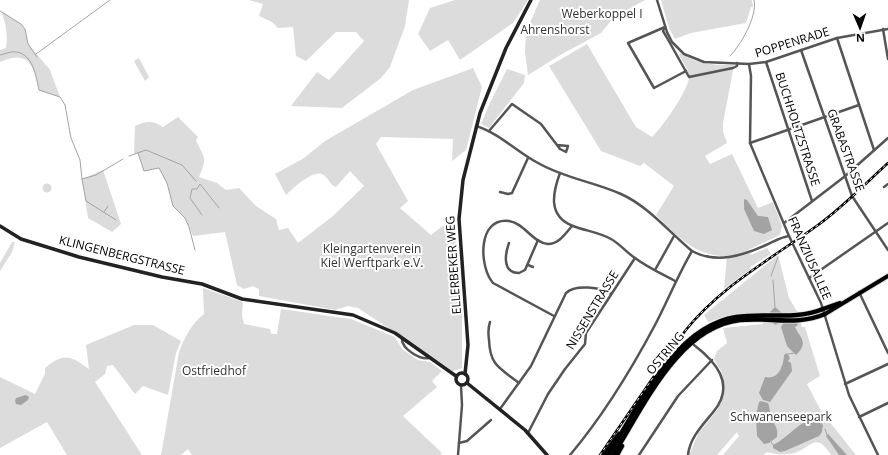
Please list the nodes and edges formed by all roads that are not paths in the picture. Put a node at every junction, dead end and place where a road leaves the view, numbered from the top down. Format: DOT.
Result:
graph roads {
  1 [pos="531,0"];
  2 [pos="657,0"];
  3 [pos="665,26"];
  4 [pos="888,29"];
  5 [pos="883,30"];
  6 [pos="837,38"];
  7 [pos="801,50"];
  8 [pos="888,59"];
  9 [pos="766,62"];
  10 [pos="737,63"];
  11 [pos="749,64"];
  12 [pos="686,70"];
  13 [pos="859,105"];
  14 [pos="825,117"];
  15 [pos="476,126"];
  16 [pos="789,130"];
  17 [pos="489,131"];
  18 [pos="888,138"];
  19 [pos="750,143"];
  20 [pos="557,145"];
  21 [pos="874,150"];
  22 [pos="528,158"];
  23 [pos="560,173"];
  24 [pos="844,177"];
  25 [pos="888,184"];
  26 [pos="884,187"];
  27 [pos="500,192"];
  28 [pos="812,201"];
  29 [pos="784,223"];
  30 [pos="888,223"];
  31 [pos="0,226"];
  32 [pos="572,226"];
  33 [pos="876,231"];
  34 [pos="674,236"];
  35 [pos="789,236"];
  36 [pos="538,240"];
  37 [pos="509,243"];
  38 [pos="888,250"];
  39 [pos="692,251"];
  40 [pos="635,258"];
  41 [pos="528,265"];
  42 [pos="533,267"];
  43 [pos="655,270"];
  44 [pos="888,276"];
  45 [pos="809,278"];
  46 [pos="675,281"];
  47 [pos="859,292"];
  48 [pos="611,294"];
  49 [pos="824,312"];
  50 [pos="554,316"];
  51 [pos="490,322"];
  52 [pos="694,345"];
  53 [pos="888,353"];
  54 [pos="712,360"];
  55 [pos="888,364"];
  56 [pos="465,374"];
  57 [pos="456,376"];
  58 [pos="467,383"];
  59 [pos="519,383"];
  60 [pos="845,384"];
  61 [pos="461,386"];
  62 [pos="888,403"];
  63 [pos="500,409"];
  64 [pos="859,417"];
  65 [pos="491,420"];
  66 [pos="628,428"];
  67 [pos="528,433"];
  68 [pos="459,442"];
  69 [pos="458,455"];
  70 [pos="548,455"];
  71 [pos="570,455"];
  72 [pos="604,455"];
  73 [pos="608,455"];
  74 [pos="613,455"];
  75 [pos="617,455"];
  76 [pos="639,455"];
  77 [pos="688,455"];
  78 [pos="878,455"];
  1 -- 15 [label="street, ELLERBEKER WEG"];
  2 -- 3 [label="street"];
  3 -- 10 [label="street, POPPENRADE"];
  3 -- 12 [label="street"];
  3 -- 12 [label="street"];
  4 -- 5 [label="street, POPPENRADE"];
  5 -- 6 [label="street, POPPENRADE"];
  5 -- 8 [label="street"];
  6 -- 7 [label="street, POPPENRADE"];
  6 -- 13 [label="street"];
  7 -- 9 [label="street, POPPENRADE"];
  7 -- 14 [label="street, GRABASTRASSE"];
  9 -- 11 [label="street, POPPENRADE"];
  9 -- 16 [label="street, BUCHHOLTZSTRASSE"];
  10 -- 11 [label="street, POPPENRADE"];
  10 -- 12 [label="street"];
  11 -- 19 [label="street, FRANZIUSALLEE"];
  13 -- 14 [label="street"];
  13 -- 21 [label="street"];
  14 -- 16 [label="street"];
  14 -- 24 [label="street, GRABASTRASSE"];
  15 -- 17 [label="street"];
  15 -- 56 [label="street, ELLERBEKER WEG"];
  16 -- 19 [label="street"];
  16 -- 28 [label="street, BUCHHOLTZSTRASSE"];
  17 -- 20 [label="street"];
  17 -- 22 [label="street"];
  18 -- 21 [label="street"];
  19 -- 29 [label="street, FRANZIUSALLEE"];
  21 -- 24 [label="street"];
  22 -- 23 [label="street"];
  22 -- 27 [label="street"];
  23 -- 32 [label="street"];
  23 -- 34 [label="street"];
  24 -- 28 [label="street"];
  24 -- 33 [label="street, GRABASTRASSE"];
  25 -- 26 [label="street"];
  28 -- 29 [label="street"];
  29 -- 35 [label="street, FRANZIUSALLEE"];
  30 -- 33 [label="street"];
  31 -- 57 [label="street, KLINGENBERGSTRASSE"];
  32 -- 36 [label="street"];
  32 -- 40 [label="street"];
  33 -- 38 [label="street, GRABASTRASSE"];
  33 -- 45 [label="street"];
  34 -- 39 [label="street"];
  34 -- 43 [label="street"];
  35 -- 39 [label="street"];
  35 -- 45 [label="street, FRANZIUSALLEE"];
  36 -- 41 [label="street"];
  36 -- 50 [label="street"];
  37 -- 41 [label="street"];
  39 -- 46 [label="street"];
  40 -- 43 [label="street"];
  40 -- 48 [label="street, NISSENSTRASSE"];
  41 -- 42 [label="street"];
  43 -- 46 [label="street"];
  44 -- 47 [label="main road, OSTRING"];
  45 -- 49 [label="street, FRANZIUSALLEE"];
  46 -- 71 [label="street"];
  47 -- 49 [label="main road, OSTRING"];
  47 -- 53 [label="street"];
  48 -- 50 [label="street"];
  48 -- 67 [label="street, NISSENSTRASSE"];
  49 -- 60 [label="street, FRANZIUSALLEE"];
  49 -- 66 [label="highway, OSTRING"];
  50 -- 59 [label="street"];
  51 -- 59 [label="street"];
  52 -- 54 [label="street"];
  54 -- 76 [label="street"];
  54 -- 77 [label="street"];
  55 -- 60 [label="street"];
  56 -- 57 [label="street"];
  56 -- 58 [label="street"];
  57 -- 61 [label="street"];
  58 -- 61 [label="street"];
  58 -- 63 [label="street"];
  59 -- 63 [label="street"];
  60 -- 64 [label="street, FRANZIUSALLEE"];
  61 -- 68 [label="street"];
  62 -- 64 [label="street"];
  63 -- 67 [label="street"];
  64 -- 78 [label="street, FRANZIUSALLEE"];
  65 -- 68 [label="street"];
  66 -- 72 [label="highway"];
  66 -- 73 [label="highway, OSTRING"];
  66 -- 74 [label="highway, OSTRING"];
  66 -- 75 [label="highway"];
  67 -- 70 [label="street"];
  68 -- 69 [label="street"];
}
